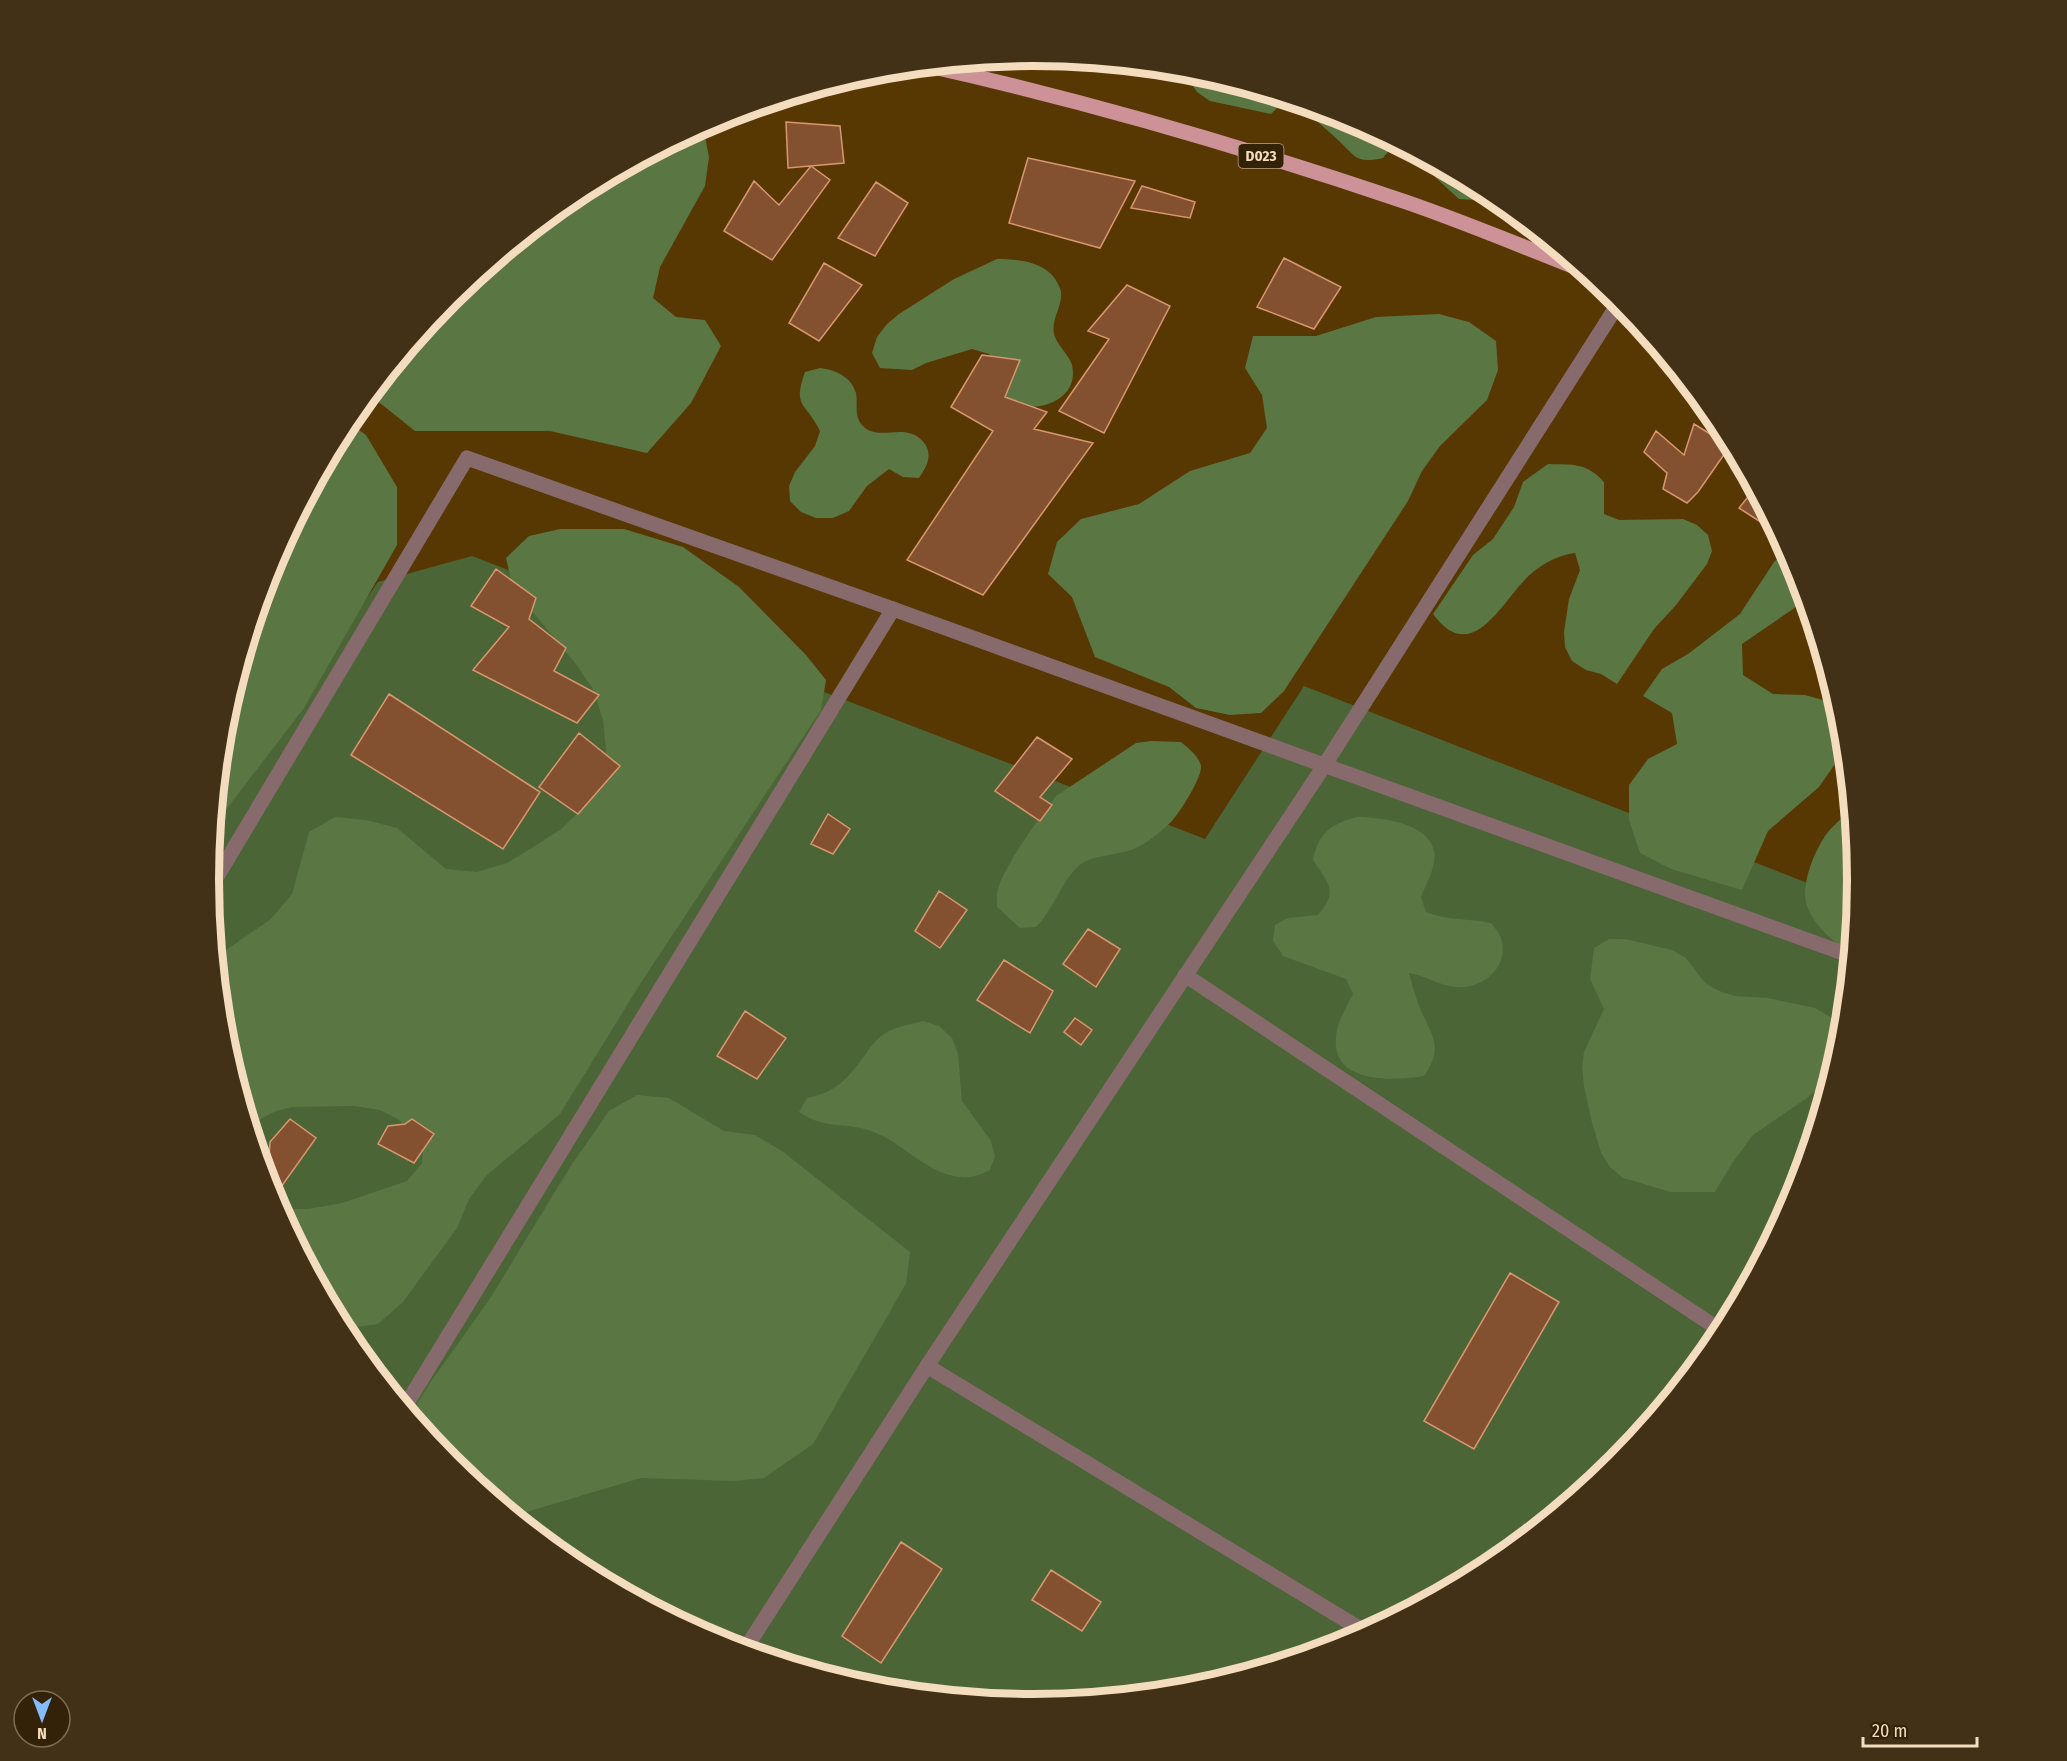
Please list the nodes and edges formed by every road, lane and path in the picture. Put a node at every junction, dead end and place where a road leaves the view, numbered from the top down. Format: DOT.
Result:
graph roads {
  1 [pos="950,71"];
  2 [pos="1565,263"];
  3 [pos="1614,310"];
  4 [pos="893,609"];
  5 [pos="1324,766"];
  6 [pos="219,875"];
  7 [pos="1844,954"];
  8 [pos="1185,975"];
  9 [pos="1715,1327"];
  10 [pos="927,1366"];
  11 [pos="408,1402"];
  12 [pos="1358,1627"];
  13 [pos="749,1643"];
  1 -- 2 [label="main road, D023"];
  3 -- 5 [label="street"];
  4 -- 5 [label="street"];
  4 -- 6 [label="street"];
  4 -- 11 [label="street"];
  5 -- 7 [label="street"];
  5 -- 8 [label="street"];
  8 -- 9 [label="street"];
  8 -- 10 [label="street"];
  10 -- 12 [label="street"];
  10 -- 13 [label="street"];
}
